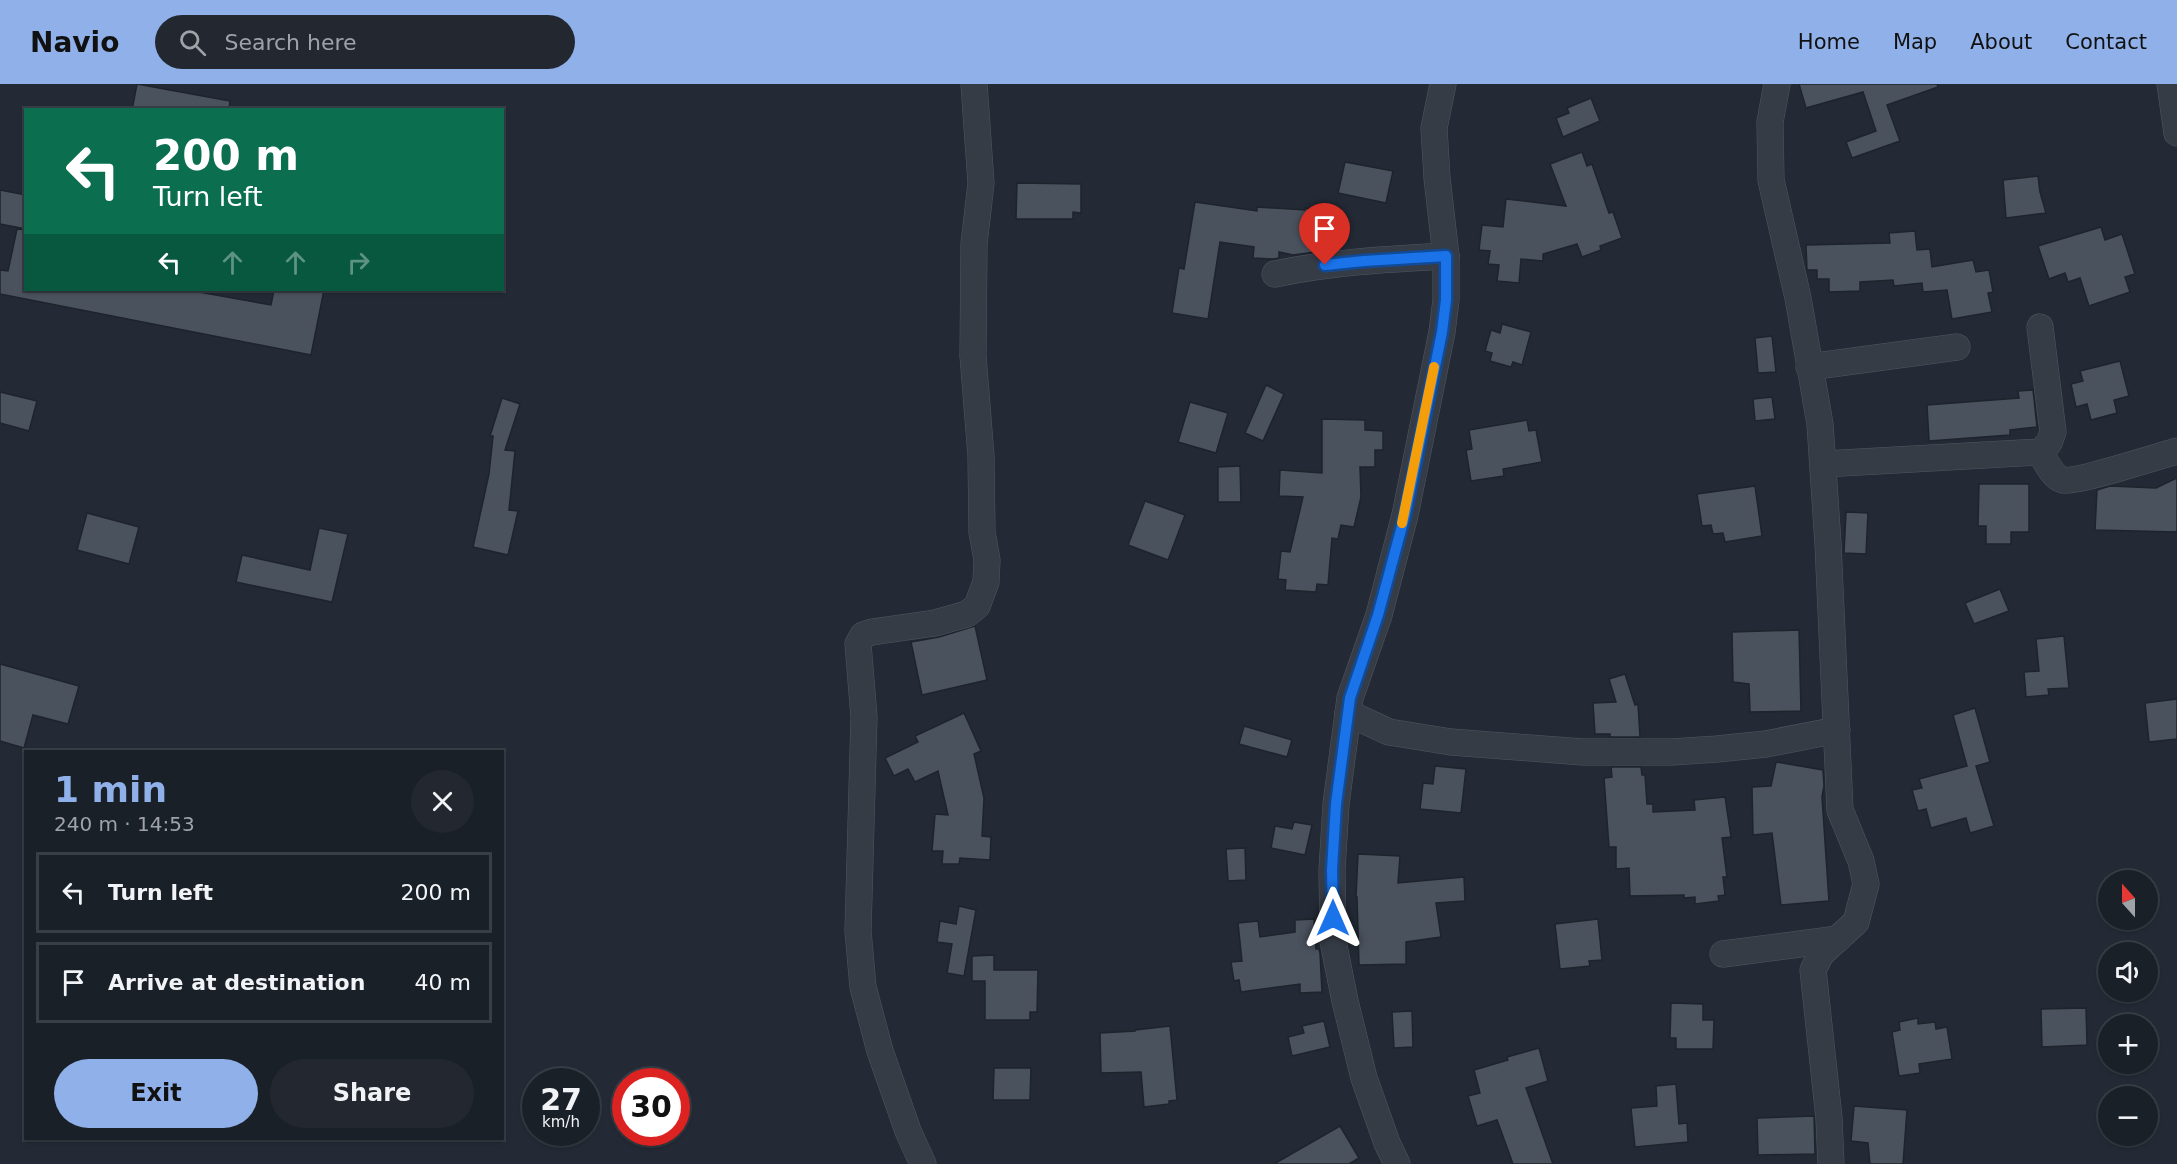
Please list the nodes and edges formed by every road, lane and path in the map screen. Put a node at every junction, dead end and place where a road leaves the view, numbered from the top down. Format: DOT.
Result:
graph roads {
  1 [pos="974,84"];
  2 [pos="1443,84"];
  3 [pos="1777,84"];
  4 [pos="2170,84"];
  5 [pos="2177,133"];
  6 [pos="1446,256"];
  7 [pos="1275,274"];
  8 [pos="2040,327"];
  9 [pos="1957,347"];
  10 [pos="1809,367"];
  11 [pos="2177,451"];
  12 [pos="2040,452"];
  13 [pos="1824,464"];
  14 [pos="1348,713"];
  15 [pos="1837,730"];
  16 [pos="1838,939"];
  17 [pos="1723,954"];
  18 [pos="922,1164"];
  19 [pos="1397,1164"];
  20 [pos="1831,1164"];
  1 -- 18 [label="street"];
  2 -- 6 [label="street"];
  3 -- 10 [label="street"];
  4 -- 5 [label="street"];
  6 -- 7 [label="street"];
  6 -- 14 [label="street"];
  8 -- 12 [label="street"];
  9 -- 10 [label="street"];
  10 -- 13 [label="street"];
  11 -- 12 [label="street"];
  12 -- 13 [label="street"];
  13 -- 15 [label="street"];
  14 -- 15 [label="street"];
  14 -- 19 [label="street"];
  15 -- 16 [label="street"];
  16 -- 17 [label="street"];
  16 -- 20 [label="street"];
}
